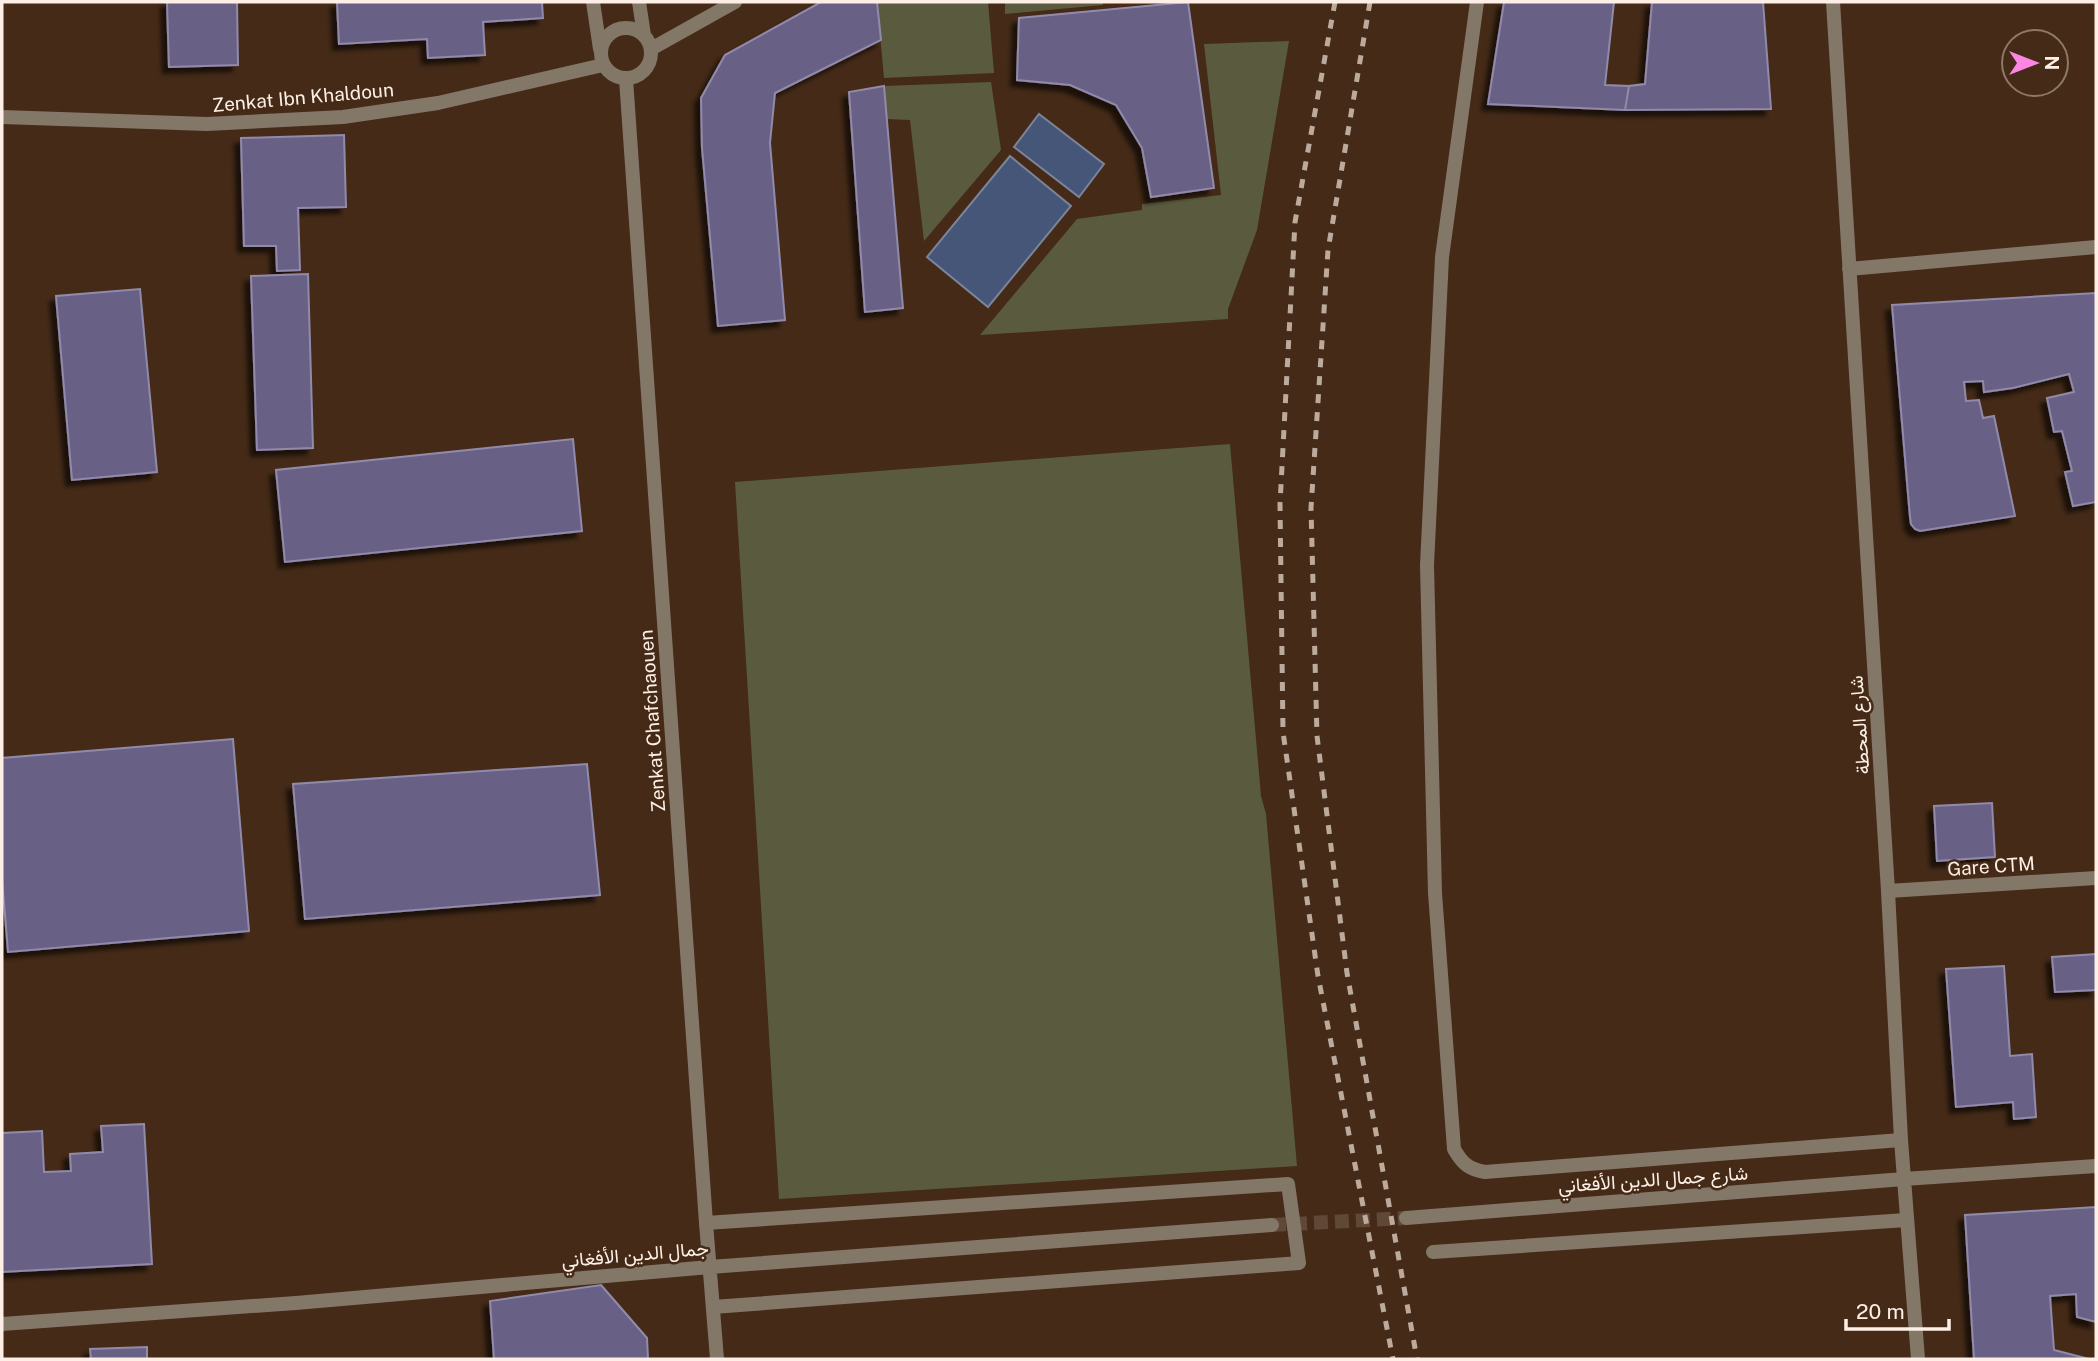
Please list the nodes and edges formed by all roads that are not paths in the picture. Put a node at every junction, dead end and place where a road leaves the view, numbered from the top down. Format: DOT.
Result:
graph roads {
  1 [pos="593,2"];
  2 [pos="639,2"];
  3 [pos="735,2"];
  4 [pos="1477,2"];
  5 [pos="1833,2"];
  6 [pos="643,35"];
  7 [pos="651,50"];
  8 [pos="602,58"];
  9 [pos="626,79"];
  10 [pos="2,117"];
  11 [pos="2096,247"];
  12 [pos="1849,269"];
  13 [pos="2096,878"];
  14 [pos="1888,891"];
  15 [pos="1901,1140"];
  16 [pos="2096,1166"];
  17 [pos="1904,1179"];
  18 [pos="1406,1218"];
  19 [pos="1906,1220"];
  20 [pos="706,1223"];
  21 [pos="1272,1225"];
  22 [pos="1433,1252"];
  23 [pos="710,1267"];
  24 [pos="713,1307"];
  25 [pos="2,1324"];
  26 [pos="717,1359"];
  27 [pos="1918,1359"];
  1 -- 8 [label="street"];
  2 -- 6 [label="street"];
  3 -- 7 [label="street"];
  4 -- 15 [label="street"];
  5 -- 12 [label="street, شارع المحطة"];
  6 -- 7 [label="street"];
  6 -- 8 [label="street, Zenkat Ibn Khaldoun"];
  7 -- 9 [label="street"];
  8 -- 9 [label="street"];
  8 -- 10 [label="street, Zenkat Ibn Khaldoun"];
  9 -- 20 [label="street, Zenkat Chafchaouen"];
  11 -- 12 [label="street"];
  12 -- 14 [label="street, شارع المحطة"];
  13 -- 14 [label="street, Gare CTM"];
  14 -- 15 [label="street, شارع المحطة"];
  15 -- 17 [label="street, شارع المحطة"];
  16 -- 17 [label="street, شارع جمال الدين الأفغاني"];
  17 -- 18 [label="street, شارع جمال الدين الأفغاني"];
  17 -- 19 [label="street, شارع المحطة"];
  19 -- 22 [label="street"];
  19 -- 27 [label="street, شارع المحطة"];
  20 -- 23 [label="street, Zenkat Chafchaouen"];
  20 -- 24 [label="street"];
  21 -- 23 [label="street, جمال الدين الأفغاني"];
  23 -- 24 [label="street, Zenkat Chafchaouen"];
  23 -- 25 [label="street, جمال الدين الأفغاني"];
  24 -- 26 [label="street, Zenkat Chafchaouen"];
}
